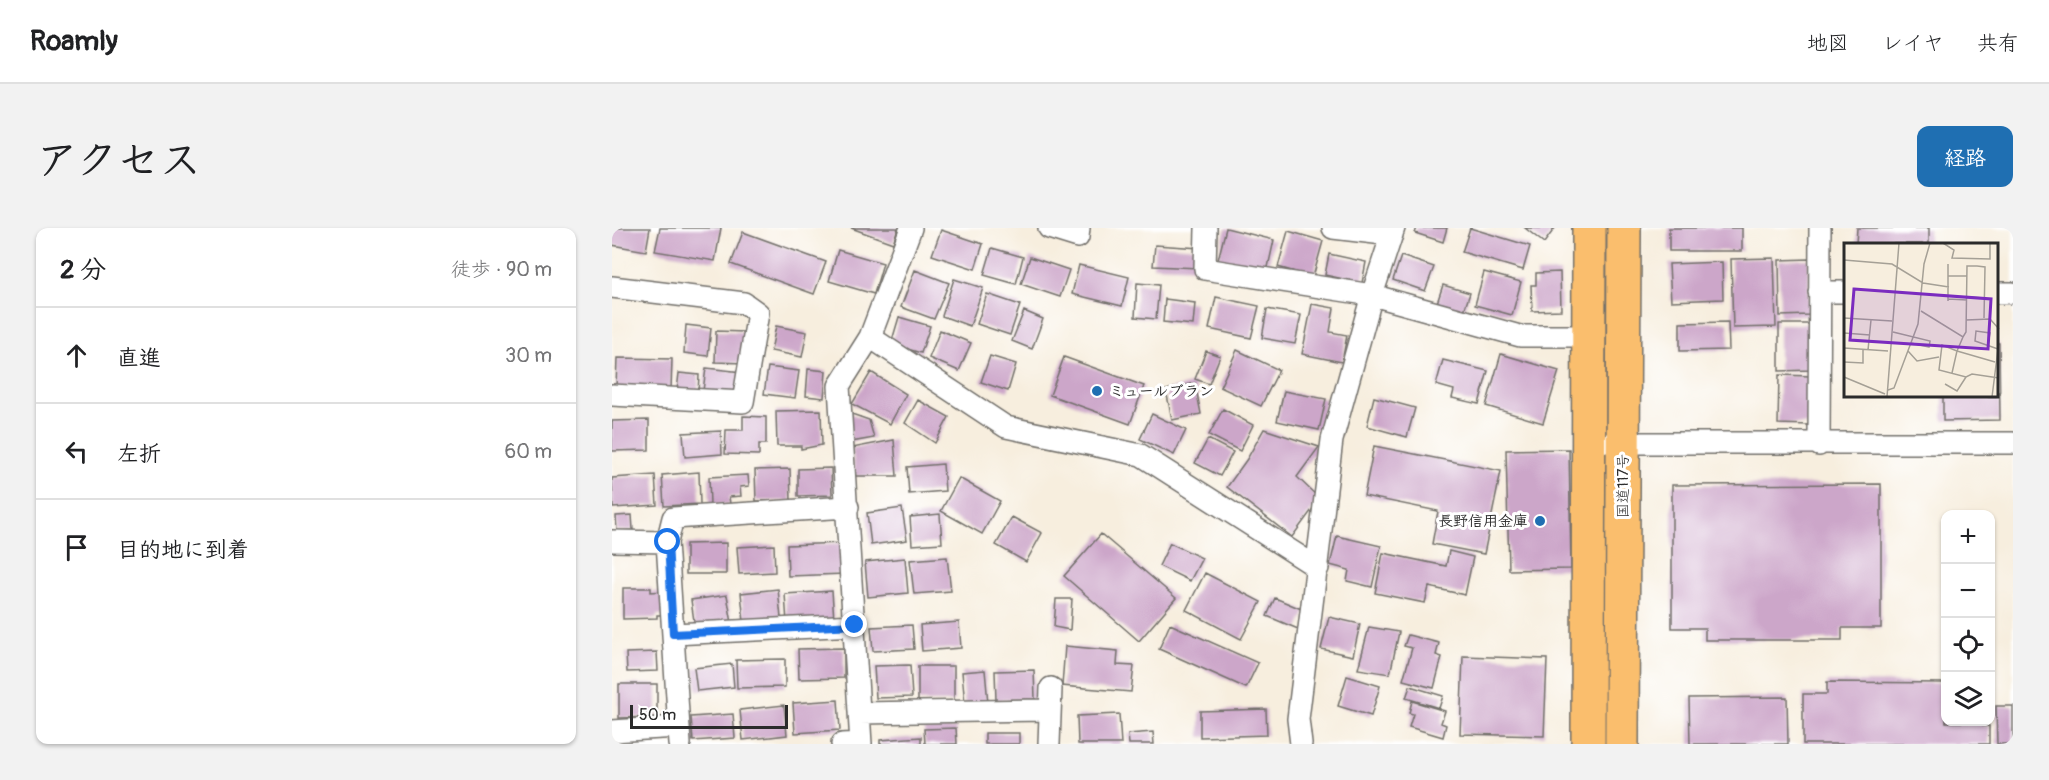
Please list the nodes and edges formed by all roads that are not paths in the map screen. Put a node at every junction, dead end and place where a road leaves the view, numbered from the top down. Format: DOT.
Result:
graph roads {
  1 [pos="911,228"];
  2 [pos="1049,228"];
  3 [pos="1079,228"];
  4 [pos="1206,228"];
  5 [pos="1333,228"];
  6 [pos="1589,228"];
  7 [pos="1623,228"];
  8 [pos="1820,228"];
  9 [pos="1393,232"];
  10 [pos="612,287"];
  11 [pos="1819,292"];
  12 [pos="1844,292"];
  13 [pos="1372,295"];
  14 [pos="1589,336"];
  15 [pos="870,338"];
  16 [pos="612,395"];
  17 [pos="1589,443"];
  18 [pos="2013,443"];
  19 [pos="1623,444"];
  20 [pos="1819,445"];
  21 [pos="848,507"];
  22 [pos="612,541"];
  23 [pos="668,542"];
  24 [pos="1318,568"];
  25 [pos="855,625"];
  26 [pos="673,634"];
  27 [pos="1051,687"];
  28 [pos="1048,710"];
  29 [pos="860,713"];
  30 [pos="612,730"];
  31 [pos="679,735"];
  32 [pos="842,744"];
  33 [pos="861,744"];
  34 [pos="1048,744"];
  35 [pos="1300,744"];
  36 [pos="1588,744"];
  37 [pos="1622,744"];
  1 -- 15 [label="street"];
  2 -- 3 [label="street"];
  4 -- 13 [label="street"];
  5 -- 9 [label="street"];
  6 -- 14 [label="highway"];
  7 -- 19 [label="highway, 国道117号"];
  8 -- 11 [label="street"];
  9 -- 13 [label="street"];
  10 -- 16 [label="street"];
  11 -- 12 [label="street"];
  11 -- 20 [label="street"];
  13 -- 14 [label="street"];
  13 -- 24 [label="street"];
  14 -- 17 [label="highway"];
  15 -- 21 [label="street"];
  15 -- 24 [label="street"];
  17 -- 19 [label="street"];
  17 -- 36 [label="highway"];
  18 -- 20 [label="street"];
  19 -- 20 [label="street"];
  19 -- 37 [label="highway, 国道117号"];
  21 -- 23 [label="street"];
  21 -- 25 [label="street"];
  22 -- 23 [label="street"];
  23 -- 26 [label="street"];
  24 -- 35 [label="street"];
  25 -- 26 [label="street"];
  25 -- 29 [label="street"];
  26 -- 31 [label="street"];
  27 -- 28 [label="street"];
  28 -- 29 [label="street"];
  28 -- 34 [label="street"];
  29 -- 33 [label="street"];
  30 -- 31 [label="street"];
  32 -- 33 [label="street"];
}
